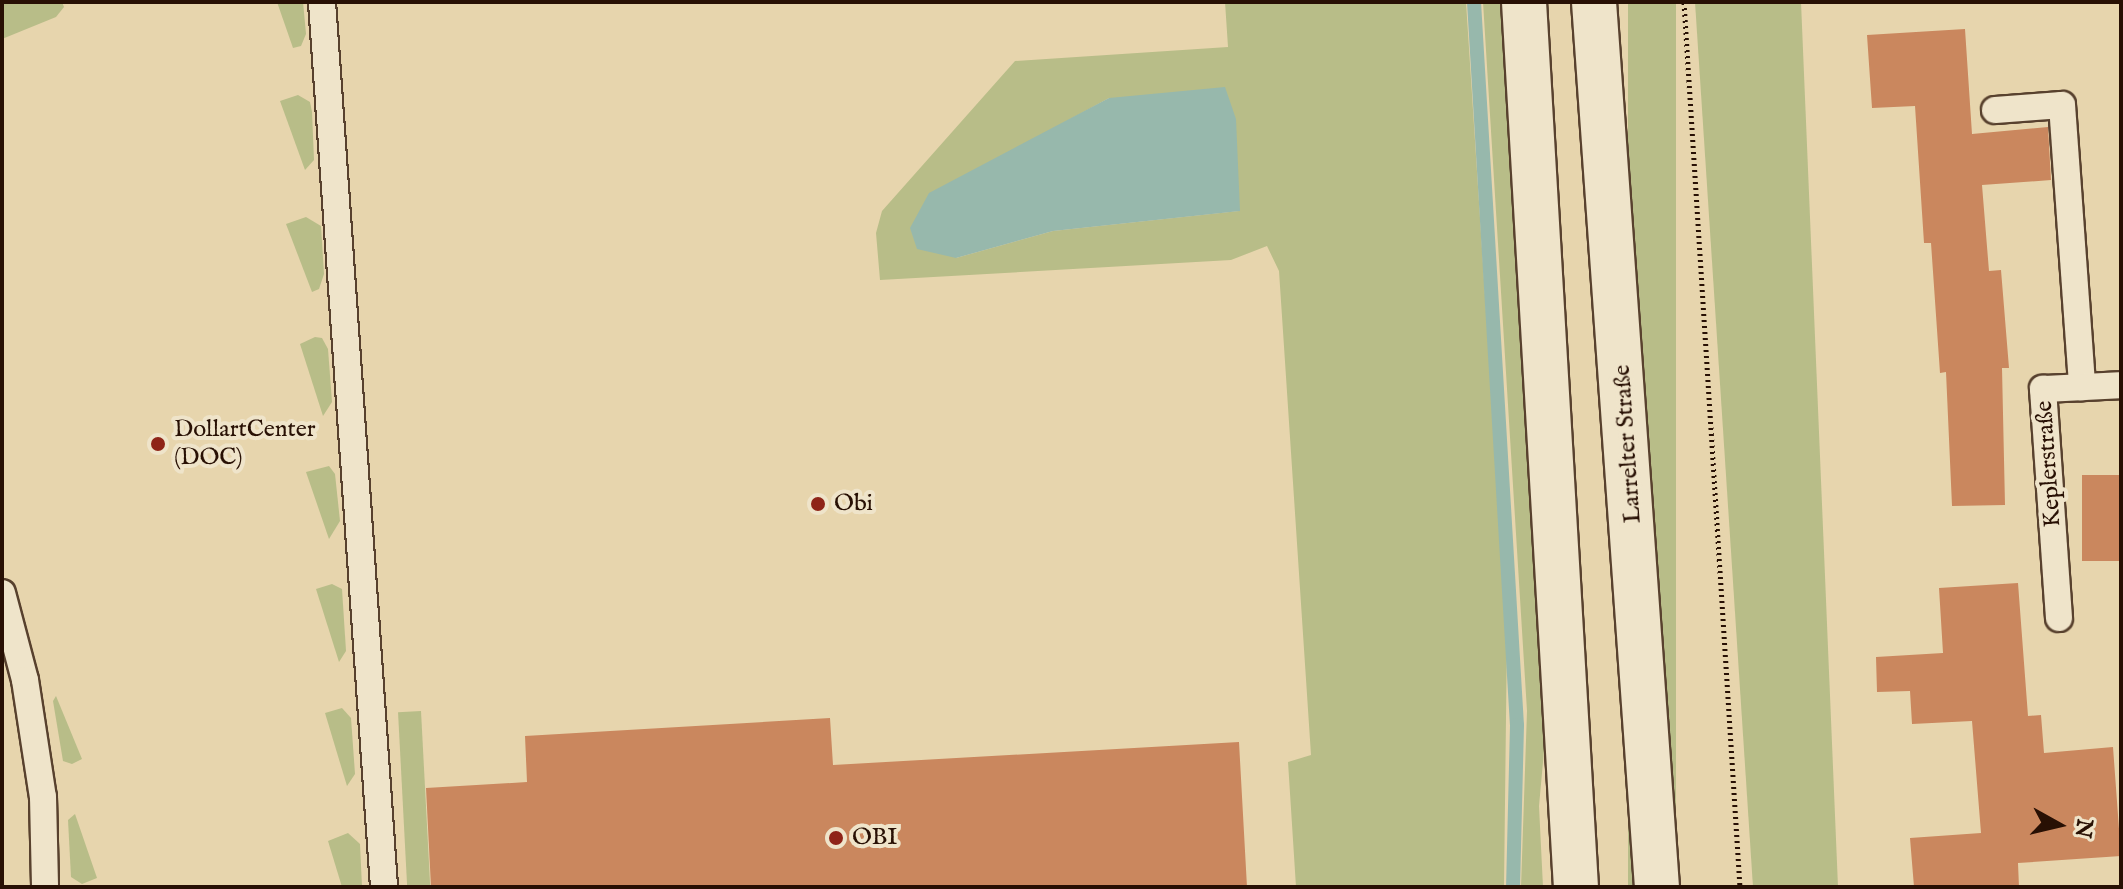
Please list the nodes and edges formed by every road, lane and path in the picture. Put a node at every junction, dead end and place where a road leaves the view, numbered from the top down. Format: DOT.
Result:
graph roads {
  1 [pos="322,2"];
  2 [pos="1524,2"];
  3 [pos="1594,2"];
  4 [pos="1684,2"];
  5 [pos="1995,110"];
  6 [pos="2121,385"];
  7 [pos="2082,387"];
  8 [pos="2,593"];
  9 [pos="2059,618"];
  10 [pos="45,887"];
  11 [pos="384,887"];
  12 [pos="1576,887"];
  13 [pos="1657,887"];
  14 [pos="1740,887"];
  1 -- 11 [label="lane"];
  2 -- 12 [label="main road"];
  3 -- 13 [label="main road, Larrelter Straße"];
  4 -- 14 [label="path"];
  5 -- 7 [label="lane"];
  6 -- 7 [label="lane, Keplerstraße"];
  7 -- 9 [label="lane, Keplerstraße"];
  8 -- 10 [label="lane"];
}
